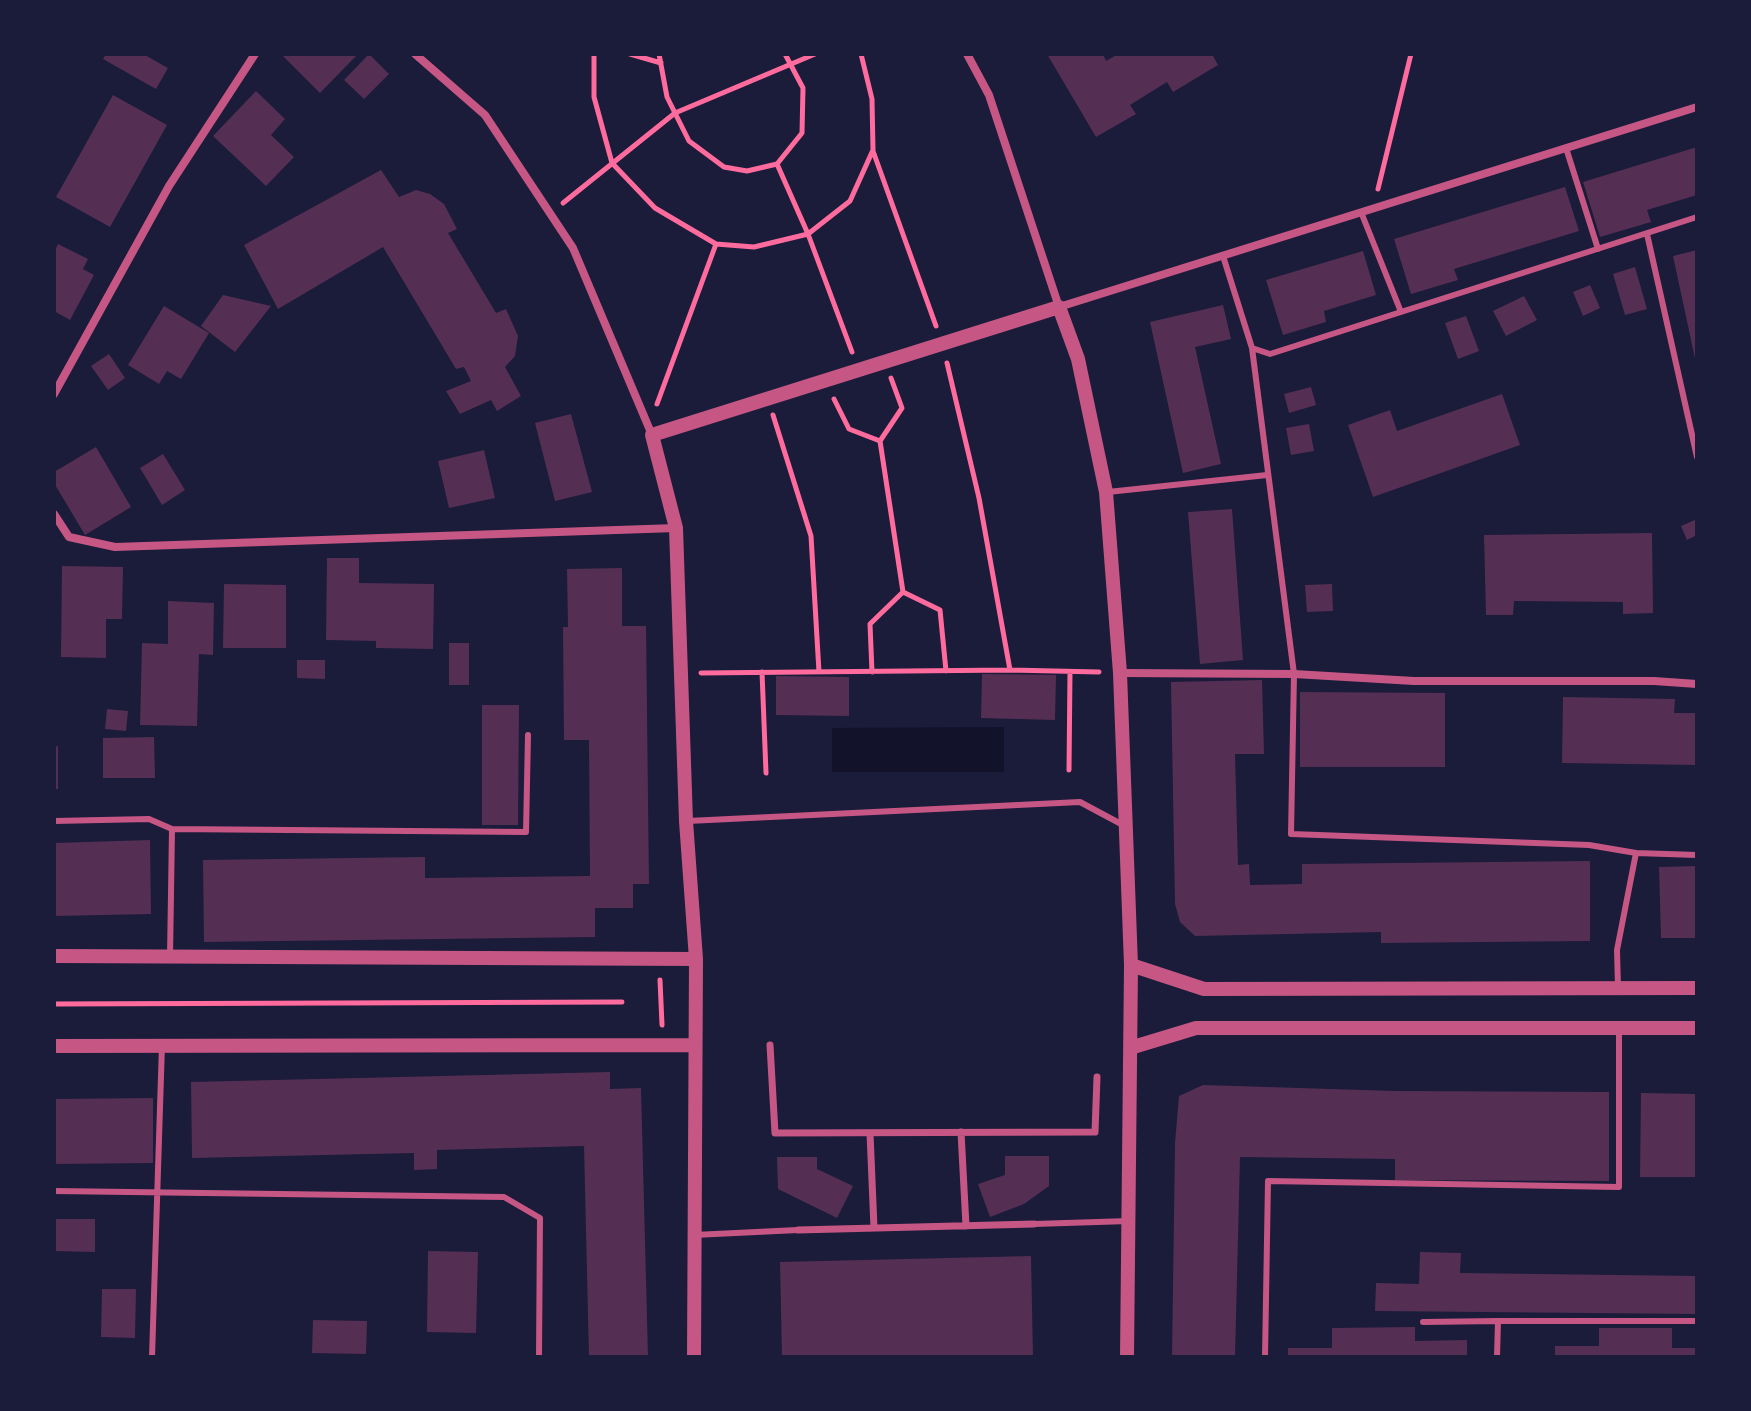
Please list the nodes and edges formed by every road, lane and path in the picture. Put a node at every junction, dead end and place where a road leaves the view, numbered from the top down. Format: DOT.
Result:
graph roads {
  1 [pos="255,54"];
  2 [pos="415,54"];
  3 [pos="594,54"];
  4 [pos="630,54"];
  5 [pos="659,54"];
  6 [pos="785,54"];
  7 [pos="815,54"];
  8 [pos="861,54"];
  9 [pos="967,54"];
  10 [pos="1411,54"];
  11 [pos="661,63"];
  12 [pos="791,65"];
  13 [pos="1697,107"];
  14 [pos="675,113"];
  15 [pos="1566,148"];
  16 [pos="873,150"];
  17 [pos="612,163"];
  18 [pos="777,164"];
  19 [pos="1374,208"];
  20 [pos="1361,212"];
  21 [pos="550,213"];
  22 [pos="1697,217"];
  23 [pos="808,234"];
  24 [pos="1647,234"];
  25 [pos="716,244"];
  26 [pos="1598,249"];
  27 [pos="1223,256"];
  28 [pos="1059,307"];
  29 [pos="1401,312"];
  30 [pos="943,344"];
  31 [pos="1252,348"];
  32 [pos="885,362"];
  33 [pos="859,370"];
  34 [pos="826,380"];
  35 [pos="54,394"];
  36 [pos="768,399"];
  37 [pos="650,432"];
  38 [pos="880,441"];
  39 [pos="1697,457"];
  40 [pos="1267,475"];
  41 [pos="1106,492"];
  42 [pos="54,514"];
  43 [pos="676,528"];
  44 [pos="903,592"];
  45 [pos="1010,670"];
  46 [pos="946,671"];
  47 [pos="762,672"];
  48 [pos="819,672"];
  49 [pos="872,672"];
  50 [pos="1070,672"];
  51 [pos="682,673"];
  52 [pos="1120,673"];
  53 [pos="1294,674"];
  54 [pos="1697,684"];
  55 [pos="528,735"];
  56 [pos="1069,770"];
  57 [pos="766,773"];
  58 [pos="54,821"];
  59 [pos="686,821"];
  60 [pos="1126,826"];
  61 [pos="172,829"];
  62 [pos="1636,853"];
  63 [pos="1697,855"];
  64 [pos="54,956"];
  65 [pos="170,957"];
  66 [pos="648,958"];
  67 [pos="696,959"];
  68 [pos="1131,965"];
  69 [pos="1618,988"];
  70 [pos="1697,988"];
  71 [pos="622,1002"];
  72 [pos="54,1004"];
  73 [pos="1619,1028"];
  74 [pos="1697,1028"];
  75 [pos="162,1045"];
  76 [pos="646,1045"];
  77 [pos="695,1045"];
  78 [pos="770,1045"];
  79 [pos="54,1046"];
  80 [pos="1130,1048"];
  81 [pos="1097,1077"];
  82 [pos="961,1132"];
  83 [pos="870,1133"];
  84 [pos="54,1191"];
  85 [pos="158,1192"];
  86 [pos="1129,1221"];
  87 [pos="1034,1224"];
  88 [pos="966,1226"];
  89 [pos="874,1228"];
  90 [pos="798,1230"];
  91 [pos="694,1235"];
  92 [pos="1498,1321"];
  93 [pos="1697,1321"];
  94 [pos="1423,1322"];
  95 [pos="152,1357"];
  96 [pos="539,1357"];
  97 [pos="694,1357"];
  98 [pos="1127,1357"];
  99 [pos="1265,1357"];
  100 [pos="1497,1357"];
  1 -- 35 [label="street"];
  2 -- 21 [label="street"];
  3 -- 17 [label="path"];
  4 -- 11 [label="path"];
  5 -- 11 [label="path"];
  6 -- 12 [label="path"];
  7 -- 12 [label="path"];
  8 -- 16 [label="path"];
  9 -- 28 [label="street"];
  10 -- 19 [label="path"];
  11 -- 14 [label="path"];
  12 -- 14 [label="path"];
  12 -- 18 [label="path"];
  13 -- 15 [label="street"];
  14 -- 17 [label="path"];
  14 -- 18 [label="path"];
  15 -- 19 [label="street"];
  15 -- 26 [label="lane"];
  16 -- 23 [label="path"];
  16 -- 30 [label="path"];
  17 -- 21 [label="path"];
  17 -- 25 [label="path"];
  18 -- 23 [label="path"];
  19 -- 20 [label="street"];
  20 -- 27 [label="street"];
  20 -- 29 [label="lane"];
  21 -- 37 [label="street"];
  22 -- 24 [label="lane"];
  23 -- 25 [label="path"];
  23 -- 33 [label="path"];
  24 -- 26 [label="lane"];
  24 -- 39 [label="lane"];
  25 -- 37 [label="path"];
  26 -- 29 [label="lane"];
  27 -- 28 [label="street"];
  27 -- 31 [label="lane"];
  28 -- 30 [label="street"];
  28 -- 41 [label="street"];
  29 -- 31 [label="lane"];
  30 -- 32 [label="street"];
  30 -- 45 [label="path"];
  31 -- 40 [label="lane"];
  32 -- 33 [label="street"];
  32 -- 38 [label="path"];
  33 -- 34 [label="street"];
  34 -- 36 [label="street"];
  34 -- 38 [label="path"];
  36 -- 37 [label="street"];
  36 -- 48 [label="path"];
  37 -- 43 [label="street"];
  38 -- 44 [label="path"];
  40 -- 41 [label="lane"];
  40 -- 53 [label="lane"];
  41 -- 52 [label="street"];
  42 -- 43 [label="street"];
  43 -- 51 [label="street"];
  44 -- 46 [label="path"];
  44 -- 49 [label="path"];
  45 -- 46 [label="path"];
  45 -- 50 [label="path"];
  46 -- 49 [label="path"];
  47 -- 48 [label="path"];
  47 -- 51 [label="path"];
  47 -- 57 [label="path"];
  48 -- 49 [label="path"];
  50 -- 52 [label="path"];
  50 -- 56 [label="path"];
  51 -- 59 [label="street"];
  52 -- 53 [label="street"];
  52 -- 60 [label="street"];
  53 -- 54 [label="street"];
  53 -- 62 [label="lane"];
  55 -- 61 [label="lane"];
  58 -- 61 [label="lane"];
  59 -- 60 [label="lane"];
  59 -- 67 [label="street"];
  60 -- 68 [label="street"];
  61 -- 65 [label="lane"];
  62 -- 63 [label="lane"];
  62 -- 69 [label="lane"];
  64 -- 65 [label="street"];
  65 -- 66 [label="street"];
  66 -- 67 [label="street"];
  66 -- 76 [label="path"];
  67 -- 77 [label="street"];
  68 -- 69 [label="street"];
  68 -- 80 [label="street"];
  69 -- 70 [label="street"];
  71 -- 72 [label="path"];
  73 -- 74 [label="street"];
  73 -- 80 [label="street"];
  73 -- 99 [label="lane"];
  75 -- 76 [label="street"];
  75 -- 79 [label="street"];
  75 -- 85 [label="lane"];
  76 -- 77 [label="street"];
  77 -- 91 [label="street"];
  78 -- 83 [label="street"];
  80 -- 86 [label="street"];
  81 -- 82 [label="street"];
  82 -- 83 [label="street"];
  82 -- 88 [label="street"];
  83 -- 89 [label="street"];
  84 -- 85 [label="lane"];
  85 -- 95 [label="lane"];
  85 -- 96 [label="lane"];
  86 -- 87 [label="lane"];
  86 -- 98 [label="street"];
  87 -- 88 [label="street"];
  88 -- 89 [label="street"];
  89 -- 90 [label="street"];
  90 -- 91 [label="lane"];
  91 -- 97 [label="street"];
  92 -- 93 [label="lane"];
  92 -- 94 [label="lane"];
  92 -- 100 [label="lane"];
}
